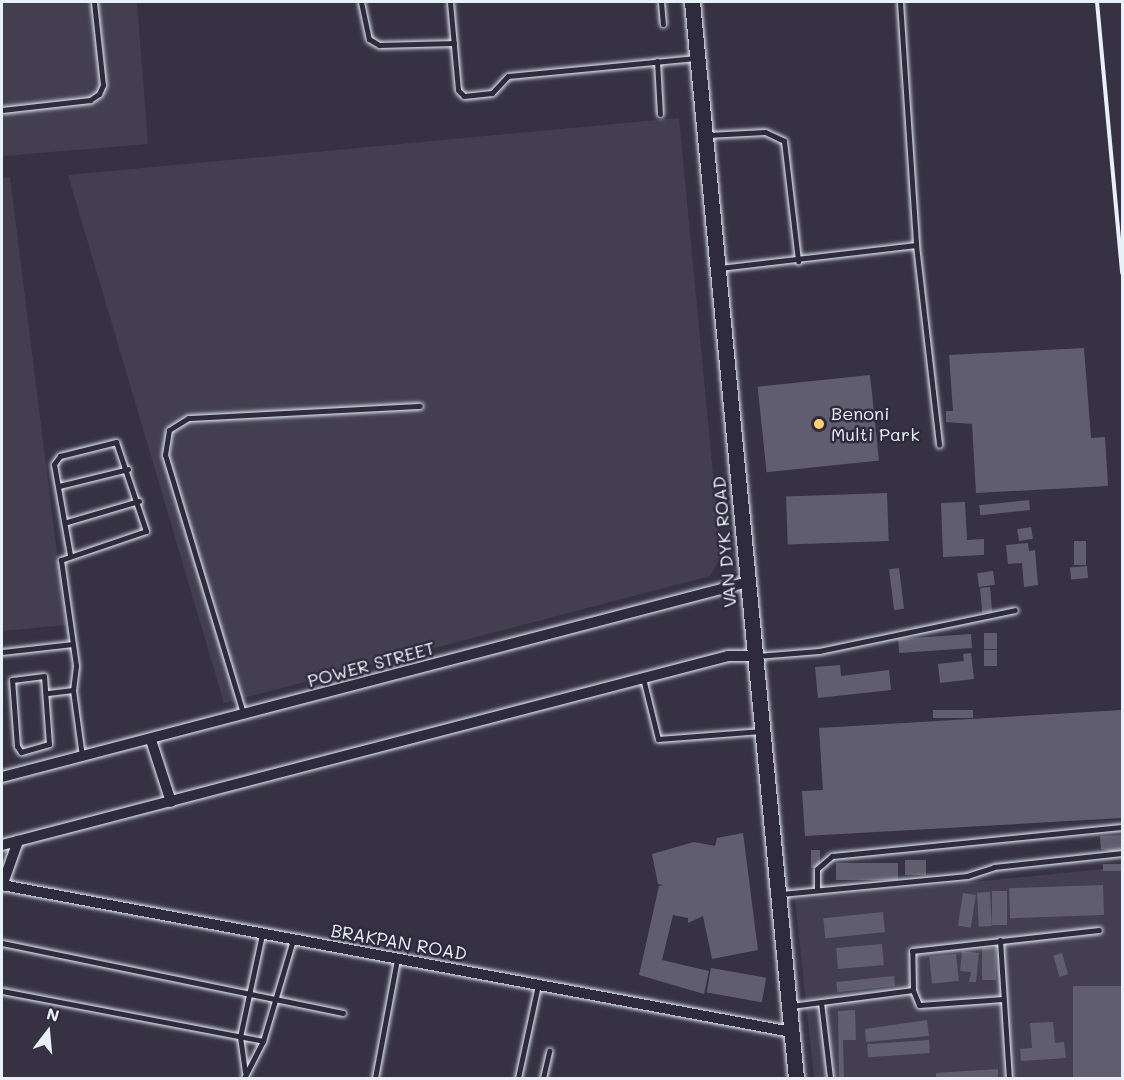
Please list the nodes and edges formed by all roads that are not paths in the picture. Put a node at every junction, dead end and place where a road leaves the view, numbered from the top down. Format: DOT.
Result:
graph roads {
  1 [pos="94,2"];
  2 [pos="361,2"];
  3 [pos="450,2"];
  4 [pos="661,2"];
  5 [pos="692,2"];
  6 [pos="900,2"];
  7 [pos="663,24"];
  8 [pos="454,43"];
  9 [pos="697,58"];
  10 [pos="657,61"];
  11 [pos="2,110"];
  12 [pos="660,114"];
  13 [pos="705,135"];
  14 [pos="916,245"];
  15 [pos="798,261"];
  16 [pos="718,268"];
  17 [pos="420,406"];
  18 [pos="939,445"];
  19 [pos="129,469"];
  20 [pos="59,486"];
  21 [pos="139,501"];
  22 [pos="67,522"];
  23 [pos="70,555"];
  24 [pos="748,582"];
  25 [pos="1015,610"];
  26 [pos="73,644"];
  27 [pos="2,652"];
  28 [pos="754,656"];
  29 [pos="643,678"];
  30 [pos="73,690"];
  31 [pos="48,693"];
  32 [pos="243,715"];
  33 [pos="762,731"];
  34 [pos="151,740"];
  35 [pos="82,757"];
  36 [pos="2,777"];
  37 [pos="171,802"];
  38 [pos="1122,827"];
  39 [pos="18,841"];
  40 [pos="2,845"];
  41 [pos="1122,853"];
  42 [pos="2,886"];
  43 [pos="817,890"];
  44 [pos="779,894"];
  45 [pos="1099,930"];
  46 [pos="262,934"];
  47 [pos="293,939"];
  48 [pos="1000,940"];
  49 [pos="2,943"];
  50 [pos="397,958"];
  51 [pos="538,985"];
  52 [pos="913,990"];
  53 [pos="2,991"];
  54 [pos="249,994"];
  55 [pos="276,999"];
  56 [pos="1003,999"];
  57 [pos="821,1002"];
  58 [pos="790,1006"];
  59 [pos="343,1013"];
  60 [pos="791,1032"];
  61 [pos="240,1037"];
  62 [pos="263,1041"];
  63 [pos="549,1051"];
  64 [pos="244,1076"];
  65 [pos="375,1078"];
  66 [pos="518,1078"];
  67 [pos="543,1078"];
  68 [pos="796,1078"];
  69 [pos="830,1078"];
  70 [pos="1009,1078"];
  1 -- 11 [label="lane"];
  2 -- 8 [label="lane"];
  3 -- 8 [label="lane"];
  4 -- 7 [label="lane"];
  5 -- 9 [label="main road, VAN DYK ROAD"];
  6 -- 14 [label="lane"];
  8 -- 10 [label="lane"];
  9 -- 10 [label="lane"];
  9 -- 13 [label="main road, VAN DYK ROAD"];
  10 -- 12 [label="lane"];
  13 -- 15 [label="lane"];
  13 -- 16 [label="main road, VAN DYK ROAD"];
  14 -- 15 [label="lane"];
  14 -- 18 [label="lane"];
  15 -- 16 [label="lane"];
  16 -- 24 [label="main road, VAN DYK ROAD"];
  17 -- 32 [label="lane"];
  19 -- 20 [label="lane"];
  19 -- 20 [label="lane"];
  19 -- 21 [label="lane"];
  20 -- 22 [label="lane"];
  21 -- 22 [label="lane"];
  21 -- 23 [label="lane"];
  22 -- 23 [label="lane"];
  23 -- 26 [label="lane"];
  24 -- 28 [label="main road, VAN DYK ROAD"];
  24 -- 32 [label="street, POWER STREET"];
  25 -- 28 [label="lane"];
  26 -- 27 [label="lane"];
  26 -- 30 [label="lane"];
  28 -- 29 [label="street"];
  28 -- 33 [label="main road, VAN DYK ROAD"];
  29 -- 33 [label="lane"];
  29 -- 37 [label="street"];
  30 -- 31 [label="lane"];
  30 -- 35 [label="lane"];
  31 -- 31 [label="lane"];
  32 -- 34 [label="street, POWER STREET"];
  33 -- 44 [label="main road, VAN DYK ROAD"];
  34 -- 35 [label="street, POWER STREET"];
  34 -- 37 [label="street"];
  35 -- 36 [label="street, POWER STREET"];
  37 -- 39 [label="street"];
  38 -- 43 [label="lane"];
  39 -- 40 [label="street"];
  39 -- 42 [label="street"];
  41 -- 43 [label="lane"];
  42 -- 46 [label="street, BRAKPAN ROAD"];
  43 -- 44 [label="lane"];
  44 -- 58 [label="main road, VAN DYK ROAD"];
  45 -- 48 [label="lane"];
  46 -- 47 [label="street, BRAKPAN ROAD"];
  46 -- 54 [label="lane"];
  47 -- 50 [label="street, BRAKPAN ROAD"];
  47 -- 55 [label="lane"];
  48 -- 52 [label="lane"];
  48 -- 56 [label="lane"];
  49 -- 54 [label="lane"];
  50 -- 51 [label="street, BRAKPAN ROAD"];
  50 -- 65 [label="lane"];
  51 -- 60 [label="street, BRAKPAN ROAD"];
  51 -- 66 [label="lane"];
  52 -- 56 [label="lane"];
  52 -- 57 [label="lane"];
  53 -- 61 [label="lane"];
  54 -- 55 [label="lane"];
  54 -- 61 [label="lane"];
  55 -- 59 [label="lane"];
  55 -- 62 [label="lane"];
  56 -- 70 [label="lane"];
  57 -- 58 [label="lane"];
  57 -- 69 [label="lane"];
  58 -- 60 [label="main road, VAN DYK ROAD"];
  60 -- 68 [label="main road, VAN DYK ROAD"];
  61 -- 62 [label="lane"];
  61 -- 64 [label="lane"];
  62 -- 64 [label="lane"];
  63 -- 67 [label="lane"];
}
